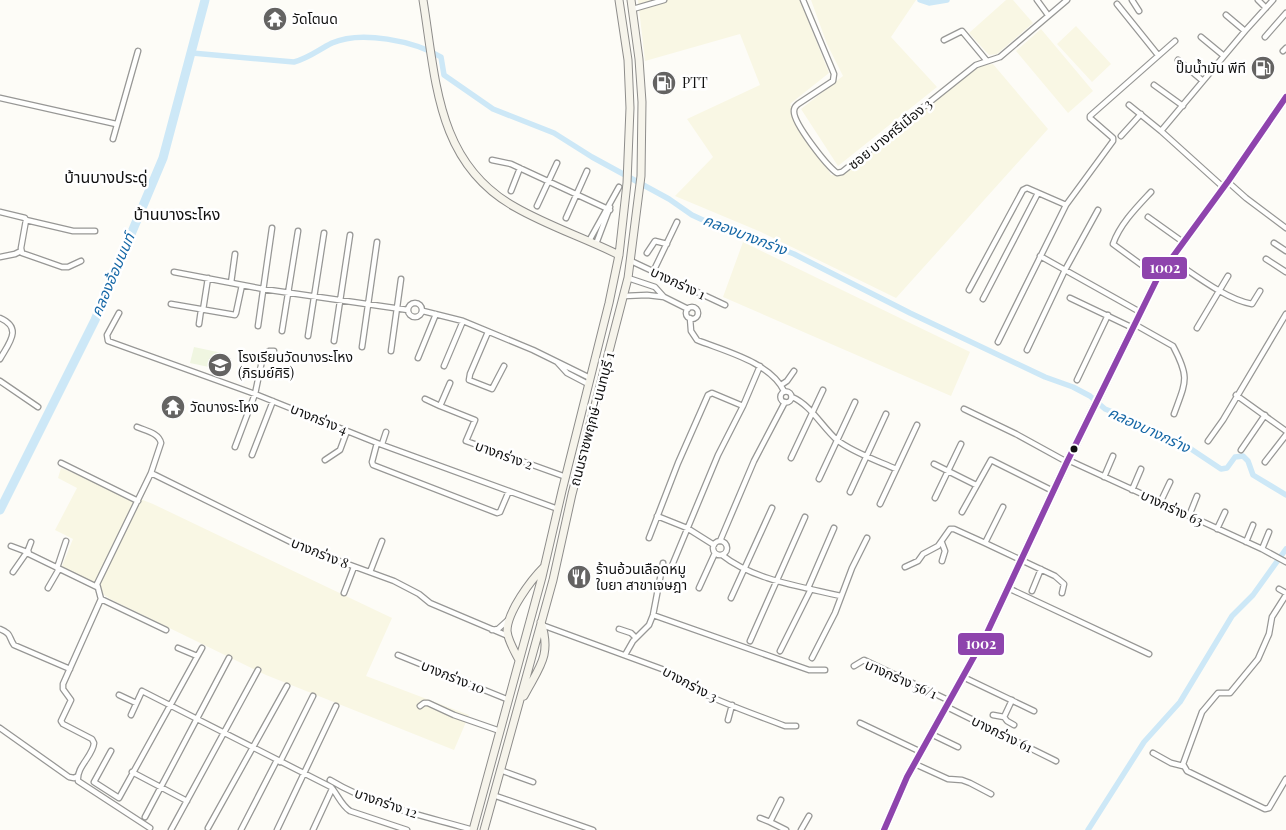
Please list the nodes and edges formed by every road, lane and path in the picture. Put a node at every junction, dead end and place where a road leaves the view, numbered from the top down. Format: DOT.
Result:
graph roads {
  1 [pos="423,0"];
  2 [pos="619,0"];
  3 [pos="631,0"];
  4 [pos="664,0"];
  5 [pos="803,0"];
  6 [pos="1037,0"];
  7 [pos="1132,0"];
  8 [pos="1258,0"];
  9 [pos="1273,0"];
  10 [pos="1067,1"];
  11 [pos="1117,4"];
  12 [pos="1266,8"];
  13 [pos="633,10"];
  14 [pos="1139,11"];
  15 [pos="1286,13"];
  16 [pos="1226,15"];
  17 [pos="1048,16"];
  18 [pos="1244,32"];
  19 [pos="1265,36"];
  20 [pos="1201,37"];
  21 [pos="944,40"];
  22 [pos="1175,40"];
  23 [pos="138,50"];
  24 [pos="1158,56"];
  25 [pos="1224,56"];
  26 [pos="1178,60"];
  27 [pos="987,61"];
  28 [pos="1203,82"];
  29 [pos="1154,85"];
  30 [pos="1286,97"];
  31 [pos="0,98"];
  32 [pos="1130,105"];
  33 [pos="1183,106"];
  34 [pos="1141,114"];
  35 [pos="116,124"];
  36 [pos="1162,131"];
  37 [pos="1121,136"];
  38 [pos="113,139"];
  39 [pos="492,160"];
  40 [pos="557,163"];
  41 [pos="520,168"];
  42 [pos="587,171"];
  43 [pos="548,182"];
  44 [pos="1225,184"];
  45 [pos="618,187"];
  46 [pos="511,191"];
  47 [pos="1151,192"];
  48 [pos="1038,193"];
  49 [pos="576,194"];
  50 [pos="1066,205"];
  51 [pos="537,206"];
  52 [pos="608,209"];
  53 [pos="1098,210"];
  54 [pos="0,212"];
  55 [pos="566,218"];
  56 [pos="1148,218"];
  57 [pos="26,220"];
  58 [pos="676,222"];
  59 [pos="272,228"];
  60 [pos="1286,228"];
  61 [pos="95,231"];
  62 [pos="298,231"];
  63 [pos="324,233"];
  64 [pos="350,235"];
  65 [pos="377,242"];
  66 [pos="593,242"];
  67 [pos="1183,242"];
  68 [pos="1274,243"];
  69 [pos="667,244"];
  70 [pos="21,251"];
  71 [pos="1286,251"];
  72 [pos="647,253"];
  73 [pos="235,254"];
  74 [pos="619,255"];
  75 [pos="0,256"];
  76 [pos="1040,256"];
  77 [pos="1171,259"];
  78 [pos="1266,259"];
  79 [pos="81,261"];
  80 [pos="631,261"];
  81 [pos="1065,270"];
  82 [pos="174,272"];
  83 [pos="653,272"];
  84 [pos="1286,272"];
  85 [pos="1228,276"];
  86 [pos="1158,277"];
  87 [pos="208,278"];
  88 [pos="628,278"];
  89 [pos="401,279"];
  90 [pos="231,283"];
  91 [pos="640,283"];
  92 [pos="242,285"];
  93 [pos="263,289"];
  94 [pos="970,290"];
  95 [pos="1220,290"];
  96 [pos="1260,291"];
  97 [pos="289,293"];
  98 [pos="639,294"];
  99 [pos="624,296"];
  100 [pos="314,297"];
  101 [pos="664,297"];
  102 [pos="1070,298"];
  103 [pos="983,299"];
  104 [pos="340,301"];
  105 [pos="171,304"];
  106 [pos="368,305"];
  107 [pos="725,305"];
  108 [pos="397,309"];
  109 [pos="688,309"];
  110 [pos="202,310"];
  111 [pos="408,310"];
  112 [pos="423,311"];
  113 [pos="1140,312"];
  114 [pos="119,313"];
  115 [pos="436,314"];
  116 [pos="1286,314"];
  117 [pos="1108,315"];
  118 [pos="0,318"];
  119 [pos="690,318"];
  120 [pos="463,321"];
  121 [pos="199,324"];
  122 [pos="258,326"];
  123 [pos="1134,326"];
  124 [pos="1197,328"];
  125 [pos="282,331"];
  126 [pos="488,332"];
  127 [pos="308,336"];
  128 [pos="334,341"];
  129 [pos="998,342"];
  130 [pos="362,347"];
  131 [pos="1027,350"];
  132 [pos="274,351"];
  133 [pos="391,351"];
  134 [pos="418,358"];
  135 [pos="0,359"];
  136 [pos="444,366"];
  137 [pos="504,366"];
  138 [pos="760,366"];
  139 [pos="794,371"];
  140 [pos="1077,380"];
  141 [pos="0,381"];
  142 [pos="589,381"];
  143 [pos="450,383"];
  144 [pos="781,385"];
  145 [pos="823,390"];
  146 [pos="784,391"];
  147 [pos="255,394"];
  148 [pos="1236,395"];
  149 [pos="792,397"];
  150 [pos="424,399"];
  151 [pos="273,401"];
  152 [pos="785,402"];
  153 [pos="855,402"];
  154 [pos="440,406"];
  155 [pos="743,406"];
  156 [pos="38,407"];
  157 [pos="964,409"];
  158 [pos="811,412"];
  159 [pos="886,414"];
  160 [pos="1174,414"];
  161 [pos="1265,415"];
  162 [pos="917,425"];
  163 [pos="137,427"];
  164 [pos="348,431"];
  165 [pos="386,432"];
  166 [pos="1286,433"];
  167 [pos="838,440"];
  168 [pos="1208,441"];
  169 [pos="380,444"];
  170 [pos="961,444"];
  171 [pos="235,447"];
  172 [pos="1241,450"];
  173 [pos="252,455"];
  174 [pos="867,456"];
  175 [pos="1113,456"];
  176 [pos="791,458"];
  177 [pos="325,460"];
  178 [pos="1067,461"];
  179 [pos="1265,462"];
  180 [pos="61,463"];
  181 [pos="934,464"];
  182 [pos="896,469"];
  183 [pos="1141,469"];
  184 [pos="948,471"];
  185 [pos="151,473"];
  186 [pos="566,477"];
  187 [pos="1104,477"];
  188 [pos="820,479"];
  189 [pos="1170,482"];
  190 [pos="976,485"];
  191 [pos="1132,490"];
  192 [pos="509,491"];
  193 [pos="1053,491"];
  194 [pos="850,492"];
  195 [pos="1198,496"];
  196 [pos="935,498"];
  197 [pos="138,501"];
  198 [pos="1160,503"];
  199 [pos="880,504"];
  200 [pos="1003,507"];
  201 [pos="772,508"];
  202 [pos="558,509"];
  203 [pos="962,512"];
  204 [pos="1224,512"];
  205 [pos="657,516"];
  206 [pos="1189,516"];
  207 [pos="805,517"];
  208 [pos="1253,525"];
  209 [pos="687,528"];
  210 [pos="834,528"];
  211 [pos="1217,529"];
  212 [pos="1269,532"];
  213 [pos="649,538"];
  214 [pos="866,538"];
  215 [pos="382,540"];
  216 [pos="66,541"];
  217 [pos="720,541"];
  218 [pos="31,542"];
  219 [pos="986,542"];
  220 [pos="1246,542"];
  221 [pos="942,543"];
  222 [pos="714,545"];
  223 [pos="11,546"];
  224 [pos="1262,549"];
  225 [pos="27,552"];
  226 [pos="714,552"];
  227 [pos="722,555"];
  228 [pos="1021,560"];
  229 [pos="942,561"];
  230 [pos="1284,561"];
  231 [pos="663,563"];
  232 [pos="545,566"];
  233 [pos="354,567"];
  234 [pos="905,567"];
  235 [pos="58,568"];
  236 [pos="671,568"];
  237 [pos="1041,569"];
  238 [pos="745,570"];
  239 [pos="13,572"];
  240 [pos="370,572"];
  241 [pos="776,580"];
  242 [pos="97,587"];
  243 [pos="48,588"];
  244 [pos="699,588"];
  245 [pos="1008,588"];
  246 [pos="809,589"];
  247 [pos="1279,589"];
  248 [pos="1032,591"];
  249 [pos="344,593"];
  250 [pos="1062,593"];
  251 [pos="1286,594"];
  252 [pos="841,596"];
  253 [pos="732,598"];
  254 [pos="101,599"];
  255 [pos="653,615"];
  256 [pos="510,619"];
  257 [pos="542,623"];
  258 [pos="619,629"];
  259 [pos="0,630"];
  260 [pos="166,630"];
  261 [pos="490,630"];
  262 [pos="556,630"];
  263 [pos="508,636"];
  264 [pos="545,636"];
  265 [pos="636,638"];
  266 [pos="750,641"];
  267 [pos="178,648"];
  268 [pos="202,648"];
  269 [pos="780,651"];
  270 [pos="1149,654"];
  271 [pos="398,655"];
  272 [pos="625,655"];
  273 [pos="197,656"];
  274 [pos="229,658"];
  275 [pos="812,658"];
  276 [pos="519,660"];
  277 [pos="854,666"];
  278 [pos="70,669"];
  279 [pos="258,670"];
  280 [pos="825,670"];
  281 [pos="963,677"];
  282 [pos="287,686"];
  283 [pos="118,695"];
  284 [pos="313,696"];
  285 [pos="509,700"];
  286 [pos="1012,700"];
  287 [pos="136,704"];
  288 [pos="948,704"];
  289 [pos="170,705"];
  290 [pos="732,705"];
  291 [pos="336,706"];
  292 [pos="420,706"];
  293 [pos="517,710"];
  294 [pos="1034,711"];
  295 [pos="131,715"];
  296 [pos="993,715"];
  297 [pos="1004,717"];
  298 [pos="197,719"];
  299 [pos="728,720"];
  300 [pos="860,723"];
  301 [pos="1014,725"];
  302 [pos="796,726"];
  303 [pos="0,728"];
  304 [pos="500,731"];
  305 [pos="224,733"];
  306 [pos="931,734"];
  307 [pos="958,747"];
  308 [pos="253,748"];
  309 [pos="111,751"];
  310 [pos="921,752"];
  311 [pos="1153,753"];
  312 [pos="279,761"];
  313 [pos="1056,761"];
  314 [pos="915,764"];
  315 [pos="1183,766"];
  316 [pos="500,770"];
  317 [pos="132,772"];
  318 [pos="303,774"];
  319 [pos="78,776"];
  320 [pos="1286,778"];
  321 [pos="330,780"];
  322 [pos="533,782"];
  323 [pos="161,788"];
  324 [pos="332,789"];
  325 [pos="991,794"];
  326 [pos="493,795"];
  327 [pos="781,800"];
  328 [pos="187,801"];
  329 [pos="809,816"];
  330 [pos="145,817"];
  331 [pos="760,818"];
  332 [pos="770,822"];
  333 [pos="208,828"];
  334 [pos="151,829"];
  335 [pos="171,830"];
  336 [pos="241,830"];
  337 [pos="277,830"];
  338 [pos="313,830"];
  339 [pos="407,830"];
  340 [pos="473,830"];
  341 [pos="484,830"];
  342 [pos="593,830"];
  343 [pos="786,830"];
  344 [pos="801,830"];
  345 [pos="884,830"];
  1 -- 66 [label="main road"];
  2 -- 74 [label="main road, ถนนราชพฤกษ์-นนทบุรี 1"];
  3 -- 13 [label="main road, ถนนราชพฤกษ์-นนทบุรี 1"];
  4 -- 13 [label="street"];
  5 -- 27 [label="street, ซอย บางศรีเมือง 3"];
  6 -- 17 [label="street"];
  7 -- 14 [label="street"];
  8 -- 12 [label="street"];
  9 -- 12 [label="street"];
  10 -- 17 [label="street, ซอย บางศรีเมือง 3"];
  11 -- 24 [label="street"];
  12 -- 18 [label="street"];
  13 -- 80 [label="main road, ถนนราชพฤกษ์-นนทบุรี 1"];
  15 -- 19 [label="street"];
  16 -- 18 [label="street"];
  17 -- 27 [label="street, ซอย บางศรีเมือง 3"];
  18 -- 25 [label="street"];
  20 -- 25 [label="street"];
  21 -- 27 [label="street"];
  22 -- 24 [label="street"];
  23 -- 35 [label="street"];
  24 -- 50 [label="street"];
  25 -- 28 [label="street"];
  26 -- 28 [label="street"];
  28 -- 33 [label="street"];
  29 -- 33 [label="street"];
  30 -- 44 [label="main road"];
  31 -- 35 [label="street"];
  32 -- 34 [label="street"];
  33 -- 36 [label="street"];
  34 -- 36 [label="street"];
  34 -- 37 [label="street"];
  35 -- 38 [label="street"];
  36 -- 44 [label="street"];
  39 -- 41 [label="street"];
  40 -- 43 [label="street"];
  41 -- 43 [label="street"];
  41 -- 46 [label="street"];
  42 -- 49 [label="street"];
  43 -- 49 [label="street"];
  43 -- 51 [label="street"];
  44 -- 60 [label="street"];
  44 -- 67 [label="main road"];
  45 -- 52 [label="street"];
  47 -- 86 [label="street"];
  48 -- 50 [label="street"];
  48 -- 94 [label="street"];
  48 -- 103 [label="street"];
  49 -- 52 [label="street"];
  49 -- 55 [label="street"];
  50 -- 76 [label="street"];
  52 -- 66 [label="street"];
  53 -- 81 [label="street"];
  54 -- 57 [label="street"];
  56 -- 67 [label="street"];
  57 -- 61 [label="street"];
  57 -- 70 [label="street"];
  58 -- 69 [label="street"];
  59 -- 93 [label="street"];
  62 -- 97 [label="street"];
  63 -- 100 [label="street"];
  64 -- 104 [label="street"];
  65 -- 106 [label="street"];
  66 -- 74 [label="main road"];
  67 -- 77 [label="main road"];
  68 -- 71 [label="street"];
  69 -- 72 [label="street"];
  69 -- 83 [label="street"];
  70 -- 75 [label="street"];
  70 -- 79 [label="street"];
  73 -- 90 [label="street"];
  74 -- 142 [label="main road, ถนนราชพฤกษ์-นนทบุรี 1"];
  76 -- 81 [label="street"];
  76 -- 129 [label="street"];
  77 -- 86 [label="main road"];
  77 -- 95 [label="street"];
  78 -- 84 [label="street"];
  80 -- 83 [label="street, บางกร่าง 1"];
  80 -- 88 [label="main road, ถนนราชพฤกษ์-นนทบุรี 1"];
  81 -- 113 [label="street"];
  81 -- 131 [label="street"];
  82 -- 87 [label="street"];
  83 -- 107 [label="street, บางกร่าง 1"];
  85 -- 95 [label="street"];
  86 -- 113 [label="main road"];
  87 -- 90 [label="street"];
  87 -- 110 [label="street"];
  88 -- 91 [label="street"];
  88 -- 99 [label="main road, ถนนราชพฤกษ์-นนทบุรี 1"];
  89 -- 108 [label="street"];
  90 -- 92 [label="street"];
  91 -- 98 [label="street"];
  91 -- 101 [label="street"];
  92 -- 93 [label="street"];
  92 -- 110 [label="street"];
  93 -- 97 [label="street"];
  93 -- 122 [label="street"];
  95 -- 96 [label="street"];
  95 -- 124 [label="street"];
  97 -- 100 [label="street"];
  97 -- 125 [label="street"];
  98 -- 99 [label="street"];
  98 -- 101 [label="street"];
  99 -- 257 [label="main road, ถนนราชพฤกษ์-นนทบุรี 1"];
  100 -- 104 [label="street"];
  100 -- 127 [label="street"];
  101 -- 109 [label="street"];
  102 -- 117 [label="street"];
  104 -- 106 [label="street"];
  104 -- 128 [label="street"];
  105 -- 110 [label="street"];
  106 -- 108 [label="street"];
  106 -- 130 [label="street"];
  108 -- 111 [label="street"];
  108 -- 133 [label="street"];
  109 -- 119 [label="street"];
  109 -- 119 [label="street"];
  110 -- 121 [label="street"];
  111 -- 112 [label="street"];
  111 -- 112 [label="street"];
  112 -- 115 [label="street"];
  113 -- 123 [label="main road"];
  114 -- 147 [label="street, บางกร่าง 4"];
  115 -- 120 [label="street"];
  115 -- 134 [label="street"];
  116 -- 148 [label="street"];
  117 -- 123 [label="street"];
  117 -- 140 [label="street"];
  118 -- 135 [label="street"];
  119 -- 138 [label="street"];
  120 -- 126 [label="street"];
  120 -- 136 [label="street"];
  123 -- 160 [label="street"];
  123 -- 178 [label="main road"];
  126 -- 137 [label="street"];
  126 -- 142 [label="street"];
  132 -- 147 [label="street"];
  138 -- 144 [label="street"];
  138 -- 155 [label="street"];
  139 -- 144 [label="street"];
  141 -- 156 [label="street"];
  142 -- 186 [label="main road, ถนนราชพฤกษ์-นนทบุรี 1"];
  143 -- 154 [label="street"];
  144 -- 146 [label="street"];
  145 -- 158 [label="street"];
  146 -- 149 [label="street"];
  146 -- 152 [label="street"];
  147 -- 151 [label="street, บางกร่าง 4"];
  147 -- 171 [label="street"];
  148 -- 161 [label="street"];
  148 -- 168 [label="street"];
  149 -- 152 [label="street"];
  149 -- 158 [label="street"];
  150 -- 154 [label="street"];
  151 -- 164 [label="street, บางกร่าง 4"];
  151 -- 173 [label="street"];
  152 -- 217 [label="street"];
  153 -- 167 [label="street"];
  154 -- 186 [label="street, บางกร่าง 2"];
  155 -- 205 [label="street"];
  155 -- 209 [label="street"];
  157 -- 178 [label="street, บางกร่าง 63"];
  158 -- 167 [label="street"];
  158 -- 176 [label="street"];
  159 -- 174 [label="street"];
  161 -- 166 [label="street"];
  161 -- 172 [label="street"];
  162 -- 182 [label="street"];
  163 -- 185 [label="street"];
  164 -- 169 [label="street, บางกร่าง 4"];
  164 -- 177 [label="street"];
  165 -- 169 [label="street"];
  166 -- 179 [label="street"];
  167 -- 174 [label="street"];
  167 -- 188 [label="street"];
  169 -- 192 [label="street, บางกร่าง 4"];
  169 -- 192 [label="street"];
  170 -- 184 [label="street"];
  174 -- 182 [label="street"];
  174 -- 194 [label="street"];
  175 -- 187 [label="street"];
  178 -- 187 [label="street, บางกร่าง 63"];
  178 -- 193 [label="main road"];
  180 -- 197 [label="street"];
  181 -- 184 [label="street"];
  182 -- 199 [label="street"];
  183 -- 191 [label="street"];
  184 -- 190 [label="street"];
  184 -- 196 [label="street"];
  185 -- 197 [label="street"];
  185 -- 233 [label="street, บางกร่าง 8"];
  186 -- 202 [label="main road, ถนนราชพฤกษ์-นนทบุรี 1"];
  187 -- 191 [label="street, บางกร่าง 63"];
  189 -- 198 [label="street"];
  190 -- 193 [label="street"];
  190 -- 203 [label="street"];
  191 -- 198 [label="street, บางกร่าง 63"];
  192 -- 202 [label="street, บางกร่าง 4"];
  193 -- 228 [label="main road"];
  195 -- 206 [label="street"];
  197 -- 242 [label="street"];
  198 -- 206 [label="street, บางกร่าง 63"];
  200 -- 219 [label="street"];
  201 -- 238 [label="street"];
  202 -- 232 [label="main road, ถนนราชพฤกษ์-นนทบุรี 1"];
  204 -- 211 [label="street"];
  205 -- 209 [label="street"];
  205 -- 213 [label="street"];
  206 -- 211 [label="street, บางกร่าง 63"];
  207 -- 241 [label="street"];
  208 -- 220 [label="street"];
  209 -- 222 [label="street"];
  209 -- 236 [label="street"];
  210 -- 246 [label="street"];
  211 -- 220 [label="street, บางกร่าง 63"];
  212 -- 224 [label="street"];
  214 -- 252 [label="street"];
  215 -- 240 [label="street"];
  216 -- 235 [label="street"];
  217 -- 222 [label="street"];
  217 -- 227 [label="street"];
  218 -- 225 [label="street"];
  219 -- 221 [label="street"];
  219 -- 228 [label="street"];
  220 -- 224 [label="street, บางกร่าง 63"];
  221 -- 229 [label="street"];
  221 -- 234 [label="street"];
  222 -- 226 [label="street"];
  223 -- 225 [label="street"];
  224 -- 230 [label="street, บางกร่าง 63"];
  225 -- 235 [label="street"];
  225 -- 239 [label="street"];
  226 -- 227 [label="street"];
  226 -- 244 [label="street"];
  227 -- 238 [label="street"];
  228 -- 237 [label="street"];
  228 -- 245 [label="main road"];
  231 -- 255 [label="street"];
  232 -- 256 [label="main road"];
  232 -- 276 [label="main road, ถนนราชพฤกษ์-นนทบุรี 1"];
  233 -- 240 [label="street, บางกร่าง 8"];
  233 -- 249 [label="street"];
  235 -- 242 [label="street"];
  235 -- 243 [label="street"];
  237 -- 248 [label="street"];
  237 -- 250 [label="street"];
  238 -- 241 [label="street"];
  238 -- 253 [label="street"];
  240 -- 261 [label="street, บางกร่าง 8"];
  241 -- 246 [label="street"];
  241 -- 266 [label="street"];
  242 -- 254 [label="street"];
  245 -- 270 [label="street"];
  245 -- 281 [label="main road"];
  246 -- 252 [label="street"];
  246 -- 269 [label="street"];
  247 -- 251 [label="street"];
  251 -- 315 [label="street"];
  252 -- 275 [label="street"];
  254 -- 260 [label="street"];
  254 -- 278 [label="street"];
  255 -- 265 [label="street"];
  255 -- 280 [label="street"];
  256 -- 261 [label="street"];
  256 -- 263 [label="main road"];
  257 -- 262 [label="street, บางกร่าง 3"];
  257 -- 264 [label="main road"];
  257 -- 293 [label="main road, ถนนราชพฤกษ์-นนทบุรี 1"];
  258 -- 265 [label="street"];
  259 -- 278 [label="street"];
  261 -- 263 [label="street, บางกร่าง 8"];
  262 -- 264 [label="street"];
  262 -- 272 [label="street, บางกร่าง 3"];
  263 -- 276 [label="main road"];
  264 -- 293 [label="main road"];
  265 -- 272 [label="street"];
  267 -- 273 [label="street"];
  268 -- 273 [label="street"];
  271 -- 285 [label="street, บางกร่าง 10"];
  272 -- 290 [label="street, บางกร่าง 3"];
  273 -- 289 [label="street"];
  274 -- 298 [label="street"];
  276 -- 285 [label="main road, ถนนราชพฤกษ์-นนทบุรี 1"];
  277 -- 288 [label="street, บางกร่าง 56/1"];
  278 -- 319 [label="street"];
  279 -- 305 [label="street"];
  281 -- 286 [label="street"];
  281 -- 288 [label="main road"];
  282 -- 308 [label="street"];
  283 -- 287 [label="street"];
  284 -- 312 [label="street"];
  285 -- 304 [label="main road, ถนนราชพฤกษ์-นนทบุรี 1"];
  286 -- 294 [label="street"];
  286 -- 297 [label="street"];
  287 -- 289 [label="street"];
  287 -- 295 [label="street"];
  288 -- 306 [label="main road"];
  288 -- 313 [label="street, บางกร่าง 61"];
  289 -- 298 [label="street"];
  289 -- 317 [label="street"];
  290 -- 299 [label="street"];
  290 -- 302 [label="street, บางกร่าง 3"];
  291 -- 318 [label="street"];
  292 -- 304 [label="street"];
  293 -- 316 [label="main road, ถนนราชพฤกษ์-นนทบุรี 1"];
  296 -- 297 [label="street"];
  297 -- 301 [label="street"];
  298 -- 305 [label="street"];
  298 -- 323 [label="street"];
  300 -- 310 [label="street"];
  303 -- 319 [label="street"];
  304 -- 340 [label="main road, ถนนราชพฤกษ์-นนทบุรี 1"];
  305 -- 308 [label="street"];
  305 -- 328 [label="street"];
  306 -- 307 [label="street"];
  306 -- 310 [label="main road"];
  308 -- 312 [label="street"];
  308 -- 333 [label="street"];
  309 -- 317 [label="street"];
  310 -- 314 [label="main road"];
  311 -- 315 [label="street"];
  312 -- 318 [label="street"];
  312 -- 336 [label="street"];
  314 -- 325 [label="street"];
  314 -- 345 [label="main road"];
  315 -- 320 [label="street"];
  316 -- 322 [label="street"];
  316 -- 326 [label="main road, ถนนราชพฤกษ์-นนทบุรี 1"];
  317 -- 323 [label="street"];
  318 -- 324 [label="street"];
  318 -- 337 [label="street"];
  319 -- 334 [label="street"];
  321 -- 340 [label="street, บางกร่าง 12"];
  323 -- 328 [label="street"];
  323 -- 330 [label="street"];
  324 -- 338 [label="street"];
  324 -- 339 [label="street"];
  326 -- 341 [label="main road, ถนนราชพฤกษ์-นนทบุรี 1"];
  326 -- 342 [label="street"];
  327 -- 332 [label="street"];
  328 -- 335 [label="street"];
  329 -- 344 [label="street"];
  331 -- 332 [label="street"];
  332 -- 343 [label="street"];
}
